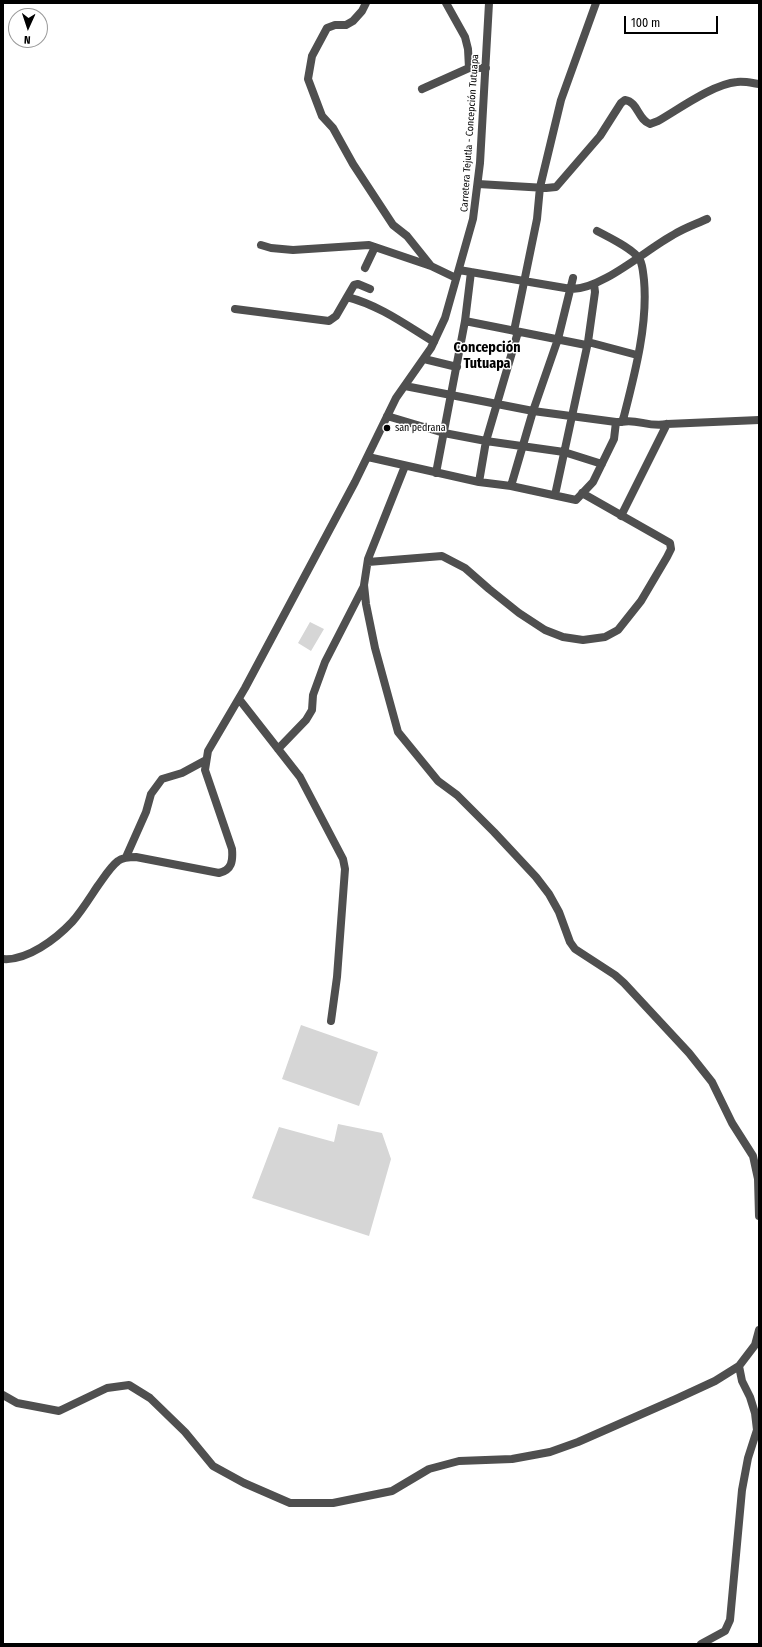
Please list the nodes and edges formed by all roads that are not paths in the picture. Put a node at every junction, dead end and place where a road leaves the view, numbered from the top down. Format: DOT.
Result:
graph roads {
  1 [pos="366,3"];
  2 [pos="446,3"];
  3 [pos="489,3"];
  4 [pos="596,3"];
  5 [pos="469,68"];
  6 [pos="486,68"];
  7 [pos="759,84"];
  8 [pos="422,89"];
  9 [pos="478,184"];
  10 [pos="540,188"];
  11 [pos="707,219"];
  12 [pos="597,231"];
  13 [pos="261,244"];
  14 [pos="375,247"];
  15 [pos="639,258"];
  16 [pos="431,266"];
  17 [pos="365,268"];
  18 [pos="471,272"];
  19 [pos="457,274"];
  20 [pos="573,278"];
  21 [pos="524,281"];
  22 [pos="594,284"];
  23 [pos="370,289"];
  24 [pos="571,289"];
  25 [pos="347,297"];
  26 [pos="235,309"];
  27 [pos="465,321"];
  28 [pos="516,331"];
  29 [pos="558,339"];
  30 [pos="434,342"];
  31 [pos="588,342"];
  32 [pos="638,355"];
  33 [pos="424,359"];
  34 [pos="457,367"];
  35 [pos="405,386"];
  36 [pos="451,395"];
  37 [pos="496,404"];
  38 [pos="533,411"];
  39 [pos="387,416"];
  40 [pos="571,417"];
  41 [pos="759,420"];
  42 [pos="619,422"];
  43 [pos="667,424"];
  44 [pos="444,433"];
  45 [pos="486,441"];
  46 [pos="522,447"];
  47 [pos="564,452"];
  48 [pos="368,457"];
  49 [pos="602,464"];
  50 [pos="404,466"];
  51 [pos="436,474"];
  52 [pos="479,482"];
  53 [pos="511,486"];
  54 [pos="582,493"];
  55 [pos="555,495"];
  56 [pos="621,516"];
  57 [pos="368,562"];
  58 [pos="364,585"];
  59 [pos="239,699"];
  60 [pos="278,749"];
  61 [pos="206,760"];
  62 [pos="126,857"];
  63 [pos="3,960"];
  64 [pos="331,1021"];
  65 [pos="759,1216"];
  66 [pos="759,1330"];
  67 [pos="759,1336"];
  68 [pos="755,1345"];
  69 [pos="739,1366"];
  70 [pos="3,1396"];
  71 [pos="701,1644"];
  1 -- 16 [label="street"];
  2 -- 5 [label="street"];
  3 -- 6 [label="street, Carretera Tejutla - Concepción Tutuapa"];
  4 -- 10 [label="street"];
  5 -- 6 [label="street"];
  5 -- 8 [label="street"];
  6 -- 9 [label="street, Carretera Tejutla - Concepción Tutuapa"];
  7 -- 10 [label="street"];
  9 -- 10 [label="street"];
  9 -- 19 [label="street, Carretera Tejutla - Concepción Tutuapa"];
  10 -- 21 [label="street"];
  11 -- 15 [label="street"];
  12 -- 15 [label="street"];
  13 -- 14 [label="street"];
  14 -- 16 [label="street"];
  14 -- 17 [label="street"];
  15 -- 22 [label="street"];
  15 -- 32 [label="street"];
  16 -- 19 [label="street"];
  18 -- 19 [label="street"];
  18 -- 21 [label="street"];
  18 -- 27 [label="street"];
  19 -- 30 [label="street, Carretera Tejutla - Concepción Tutuapa"];
  20 -- 24 [label="street"];
  21 -- 24 [label="street"];
  21 -- 28 [label="street"];
  22 -- 24 [label="street"];
  22 -- 31 [label="street"];
  23 -- 25 [label="street"];
  24 -- 29 [label="street"];
  25 -- 26 [label="street"];
  25 -- 30 [label="street"];
  27 -- 28 [label="street"];
  27 -- 34 [label="street"];
  28 -- 29 [label="street"];
  28 -- 37 [label="street"];
  29 -- 31 [label="street"];
  29 -- 38 [label="street"];
  30 -- 33 [label="street, Carretera Tejutla - Concepción Tutuapa"];
  31 -- 32 [label="street"];
  31 -- 40 [label="street"];
  32 -- 42 [label="street"];
  33 -- 34 [label="street"];
  33 -- 35 [label="street, Carretera Tejutla - Concepción Tutuapa"];
  34 -- 36 [label="street"];
  35 -- 36 [label="street"];
  35 -- 39 [label="street, Carretera Tejutla - Concepción Tutuapa"];
  36 -- 37 [label="street"];
  36 -- 44 [label="street"];
  37 -- 38 [label="street"];
  37 -- 45 [label="street"];
  38 -- 40 [label="street"];
  38 -- 46 [label="street"];
  39 -- 44 [label="street"];
  39 -- 48 [label="street, Carretera Tejutla - Concepción Tutuapa"];
  40 -- 42 [label="street"];
  40 -- 47 [label="street"];
  41 -- 43 [label="street"];
  42 -- 43 [label="street"];
  42 -- 49 [label="street"];
  43 -- 56 [label="street"];
  44 -- 45 [label="street"];
  44 -- 51 [label="street"];
  45 -- 46 [label="street"];
  45 -- 52 [label="street"];
  46 -- 47 [label="street"];
  46 -- 53 [label="street"];
  47 -- 49 [label="street"];
  47 -- 55 [label="street"];
  48 -- 50 [label="street"];
  48 -- 59 [label="street, Carretera Tejutla - Concepción Tutuapa"];
  49 -- 54 [label="street"];
  50 -- 51 [label="street"];
  50 -- 57 [label="street"];
  51 -- 52 [label="street"];
  52 -- 53 [label="street"];
  53 -- 55 [label="street"];
  54 -- 55 [label="street"];
  54 -- 56 [label="street"];
  56 -- 57 [label="street"];
  57 -- 58 [label="street"];
  58 -- 60 [label="street"];
  58 -- 65 [label="street"];
  59 -- 60 [label="street"];
  59 -- 61 [label="street, Carretera Tejutla - Concepción Tutuapa"];
  60 -- 64 [label="street"];
  61 -- 62 [label="street"];
  61 -- 62 [label="street"];
  62 -- 63 [label="street"];
  66 -- 68 [label="street"];
  67 -- 68 [label="street"];
  68 -- 69 [label="street"];
  69 -- 70 [label="street"];
  69 -- 71 [label="street"];
}
